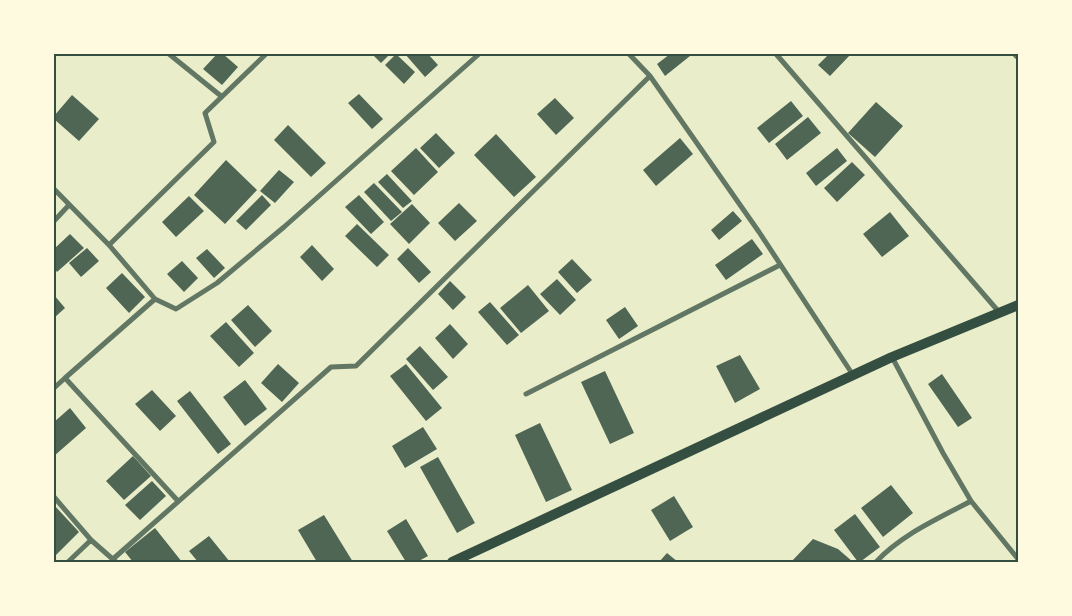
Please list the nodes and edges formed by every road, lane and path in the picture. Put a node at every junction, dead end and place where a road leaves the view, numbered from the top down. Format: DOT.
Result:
graph roads {
  1 [pos="169,54"];
  2 [pos="266,54"];
  3 [pos="479,54"];
  4 [pos="629,54"];
  5 [pos="779,55"];
  6 [pos="650,76"];
  7 [pos="221,96"];
  8 [pos="54,189"];
  9 [pos="69,205"];
  10 [pos="54,221"];
  11 [pos="109,245"];
  12 [pos="780,265"];
  13 [pos="155,299"];
  14 [pos="1018,305"];
  15 [pos="1000,312"];
  16 [pos="892,357"];
  17 [pos="854,376"];
  18 [pos="65,378"];
  19 [pos="54,388"];
  20 [pos="526,394"];
  21 [pos="54,497"];
  22 [pos="971,500"];
  23 [pos="178,501"];
  24 [pos="91,540"];
  25 [pos="1018,559"];
  26 [pos="114,561"];
  27 [pos="68,562"];
  28 [pos="452,562"];
  29 [pos="876,562"];
  1 -- 7 [label="street"];
  2 -- 7 [label="street"];
  3 -- 13 [label="street"];
  4 -- 6 [label="street"];
  5 -- 15 [label="street"];
  6 -- 12 [label="street"];
  6 -- 23 [label="street"];
  7 -- 11 [label="street"];
  8 -- 9 [label="street"];
  9 -- 10 [label="street"];
  9 -- 11 [label="street"];
  11 -- 13 [label="street"];
  12 -- 17 [label="street"];
  12 -- 20 [label="street"];
  13 -- 18 [label="street"];
  14 -- 15 [label="main road"];
  15 -- 16 [label="main road"];
  16 -- 17 [label="main road"];
  16 -- 22 [label="street"];
  17 -- 28 [label="main road"];
  18 -- 19 [label="street"];
  18 -- 23 [label="street"];
  21 -- 24 [label="street"];
  22 -- 25 [label="street"];
  22 -- 29 [label="street"];
  23 -- 26 [label="street"];
  24 -- 26 [label="street"];
  24 -- 27 [label="street"];
}
